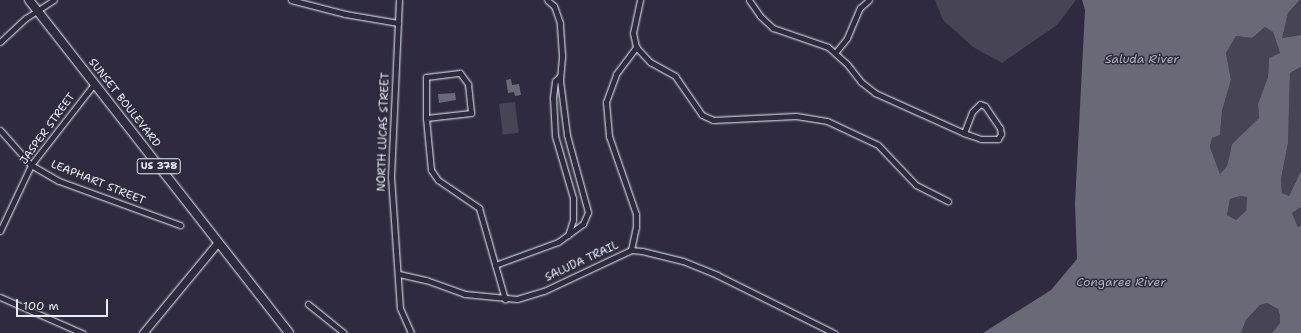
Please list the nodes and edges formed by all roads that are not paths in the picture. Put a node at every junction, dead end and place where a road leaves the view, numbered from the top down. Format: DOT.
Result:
graph roads {
  1 [pos="29,0"];
  2 [pos="54,0"];
  3 [pos="291,0"];
  4 [pos="398,0"];
  5 [pos="547,0"];
  6 [pos="640,0"];
  7 [pos="749,0"];
  8 [pos="868,0"];
  9 [pos="37,11"];
  10 [pos="398,23"];
  11 [pos="0,42"];
  12 [pos="636,47"];
  13 [pos="835,53"];
  14 [pos="560,76"];
  15 [pos="94,84"];
  16 [pos="426,118"];
  17 [pos="0,130"];
  18 [pos="964,133"];
  19 [pos="31,165"];
  20 [pos="948,201"];
  21 [pos="180,225"];
  22 [pos="0,231"];
  23 [pos="568,235"];
  24 [pos="218,242"];
  25 [pos="631,250"];
  26 [pos="495,265"];
  27 [pos="399,274"];
  28 [pos="0,296"];
  29 [pos="505,299"];
  30 [pos="308,304"];
  31 [pos="82,333"];
  32 [pos="143,333"];
  33 [pos="289,333"];
  34 [pos="344,333"];
  35 [pos="411,333"];
  36 [pos="834,333"];
  1 -- 9 [label="main road, SUNSET BOULEVARD / US 378"];
  2 -- 9 [label="street"];
  3 -- 10 [label="street"];
  4 -- 10 [label="street, NORTH LUCAS STREET"];
  5 -- 14 [label="street"];
  6 -- 12 [label="street"];
  7 -- 13 [label="street"];
  8 -- 13 [label="street"];
  9 -- 11 [label="street"];
  9 -- 15 [label="main road, SUNSET BOULEVARD / US 378"];
  10 -- 27 [label="street, NORTH LUCAS STREET"];
  12 -- 20 [label="street"];
  12 -- 25 [label="street"];
  13 -- 18 [label="street"];
  14 -- 23 [label="street"];
  14 -- 23 [label="street"];
  15 -- 19 [label="street, JASPER STREET"];
  15 -- 24 [label="main road, SUNSET BOULEVARD / US 378"];
  16 -- 16 [label="street"];
  16 -- 26 [label="street"];
  17 -- 19 [label="street, LEAPHART STREET"];
  18 -- 18 [label="street"];
  19 -- 21 [label="street, LEAPHART STREET"];
  19 -- 22 [label="street, JASPER STREET"];
  23 -- 26 [label="street"];
  24 -- 32 [label="street"];
  24 -- 33 [label="main road, SUNSET BOULEVARD / US 378"];
  25 -- 29 [label="street, SALUDA TRAIL"];
  25 -- 36 [label="street, SALUDA TRAIL"];
  26 -- 29 [label="street"];
  27 -- 29 [label="street, SALUDA TRAIL"];
  27 -- 35 [label="street, NORTH LUCAS STREET"];
  28 -- 31 [label="street"];
  30 -- 34 [label="street"];
}
